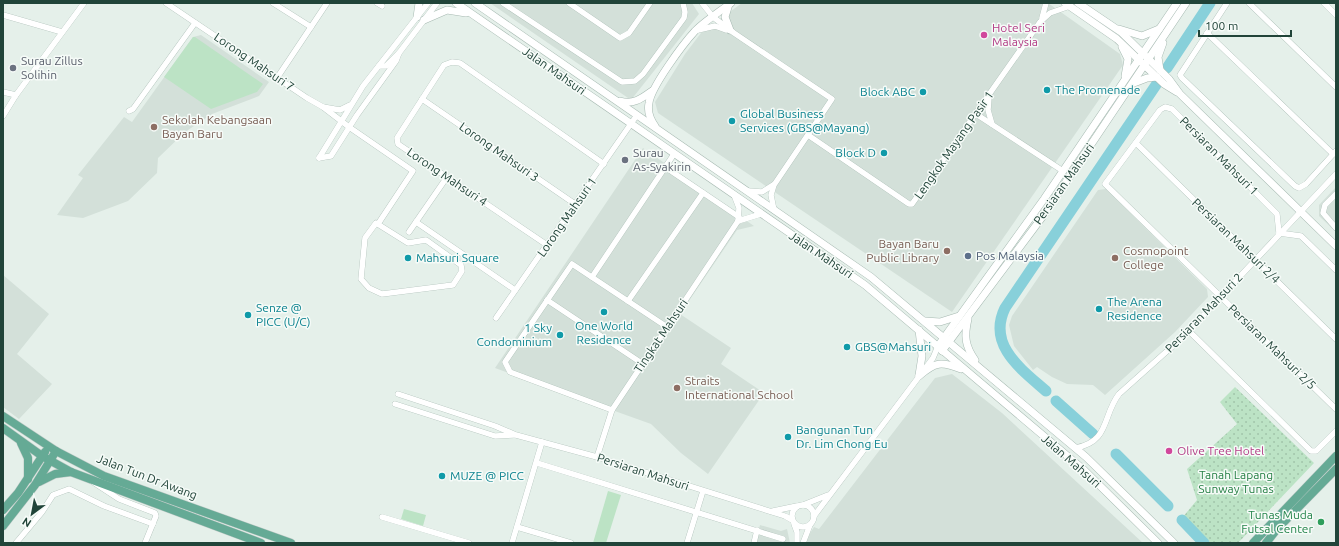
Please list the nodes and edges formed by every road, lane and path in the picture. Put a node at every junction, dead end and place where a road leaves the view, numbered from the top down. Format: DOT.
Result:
graph roads {
  1 [pos="84,3"];
  2 [pos="166,3"];
  3 [pos="274,3"];
  4 [pos="327,3"];
  5 [pos="419,3"];
  6 [pos="428,3"];
  7 [pos="437,3"];
  8 [pos="456,3"];
  9 [pos="475,3"];
  10 [pos="478,3"];
  11 [pos="503,3"];
  12 [pos="569,3"];
  13 [pos="650,3"];
  14 [pos="683,3"];
  15 [pos="702,3"];
  16 [pos="1046,3"];
  17 [pos="1078,3"];
  18 [pos="1177,3"];
  19 [pos="1186,3"];
  20 [pos="1227,3"];
  21 [pos="1249,3"];
  22 [pos="1324,3"];
  23 [pos="730,4"];
  24 [pos="1067,5"];
  25 [pos="486,11"];
  26 [pos="3,15"];
  27 [pos="473,15"];
  28 [pos="1336,15"];
  29 [pos="417,17"];
  30 [pos="713,17"];
  31 [pos="424,20"];
  32 [pos="1040,22"];
  33 [pos="195,23"];
  34 [pos="310,27"];
  35 [pos="1116,27"];
  36 [pos="1165,29"];
  37 [pos="695,31"];
  38 [pos="732,31"];
  39 [pos="62,32"];
  40 [pos="1207,33"];
  41 [pos="1117,39"];
  42 [pos="399,53"];
  43 [pos="1141,57"];
  44 [pos="1147,62"];
  45 [pos="379,66"];
  46 [pos="1158,74"];
  47 [pos="277,78"];
  48 [pos="1133,84"];
  49 [pos="1121,86"];
  50 [pos="1336,87"];
  51 [pos="3,92"];
  52 [pos="652,92"];
  53 [pos="16,95"];
  54 [pos="989,95"];
  55 [pos="422,99"];
  56 [pos="616,100"];
  57 [pos="350,105"];
  58 [pos="323,107"];
  59 [pos="129,111"];
  60 [pos="976,114"];
  61 [pos="637,115"];
  62 [pos="3,116"];
  63 [pos="341,121"];
  64 [pos="631,124"];
  65 [pos="992,124"];
  66 [pos="349,127"];
  67 [pos="656,128"];
  68 [pos="808,135"];
  69 [pos="1136,143"];
  70 [pos="1335,153"];
  71 [pos="674,154"];
  72 [pos="604,164"];
  73 [pos="665,166"];
  74 [pos="1063,171"];
  75 [pos="1336,174"];
  76 [pos="447,178"];
  77 [pos="1105,184"];
  78 [pos="774,185"];
  79 [pos="748,191"];
  80 [pos="703,193"];
  81 [pos="1336,194"];
  82 [pos="734,195"];
  83 [pos="575,204"];
  84 [pos="774,210"];
  85 [pos="1300,210"];
  86 [pos="761,214"];
  87 [pos="738,219"];
  88 [pos="416,222"];
  89 [pos="378,224"];
  90 [pos="1336,228"];
  91 [pos="409,232"];
  92 [pos="1279,233"];
  93 [pos="547,245"];
  94 [pos="1336,246"];
  95 [pos="1255,260"];
  96 [pos="1336,270"];
  97 [pos="592,277"];
  98 [pos="515,290"];
  99 [pos="1220,297"];
  100 [pos="547,300"];
  101 [pos="628,301"];
  102 [pos="960,315"];
  103 [pos="968,317"];
  104 [pos="496,318"];
  105 [pos="925,321"];
  106 [pos="667,328"];
  107 [pos="919,330"];
  108 [pos="1189,331"];
  109 [pos="944,337"];
  110 [pos="1336,339"];
  111 [pos="950,342"];
  112 [pos="940,348"];
  113 [pos="643,364"];
  114 [pos="980,366"];
  115 [pos="966,372"];
  116 [pos="919,376"];
  117 [pos="398,394"];
  118 [pos="395,404"];
  119 [pos="1336,409"];
  120 [pos="612,410"];
  121 [pos="3,416"];
  122 [pos="3,428"];
  123 [pos="1336,431"];
  124 [pos="516,435"];
  125 [pos="17,438"];
  126 [pos="542,442"];
  127 [pos="48,446"];
  128 [pos="1075,448"];
  129 [pos="56,451"];
  130 [pos="42,456"];
  131 [pos="1336,456"];
  132 [pos="597,457"];
  133 [pos="50,461"];
  134 [pos="537,463"];
  135 [pos="1336,469"];
  136 [pos="71,472"];
  137 [pos="28,480"];
  138 [pos="91,480"];
  139 [pos="35,485"];
  140 [pos="702,491"];
  141 [pos="828,495"];
  142 [pos="799,506"];
  143 [pos="3,510"];
  144 [pos="696,512"];
  145 [pos="769,512"];
  146 [pos="814,516"];
  147 [pos="382,517"];
  148 [pos="793,521"];
  149 [pos="153,524"];
  150 [pos="810,524"];
  151 [pos="3,526"];
  152 [pos="517,527"];
  153 [pos="1277,529"];
  154 [pos="757,530"];
  155 [pos="784,539"];
  156 [pos="16,543"];
  157 [pos="145,543"];
  158 [pos="261,543"];
  159 [pos="291,543"];
  160 [pos="469,543"];
  161 [pos="512,543"];
  162 [pos="571,543"];
  163 [pos="687,543"];
  164 [pos="754,543"];
  165 [pos="797,543"];
  166 [pos="803,543"];
  167 [pos="1158,543"];
  168 [pos="1174,543"];
  169 [pos="1253,543"];
  170 [pos="1261,543"];
  171 [pos="1266,543"];
  1 -- 39 [label="street"];
  2 -- 33 [label="street, Lorong Mahsuri 7"];
  3 -- 34 [label="street"];
  4 -- 34 [label="street"];
  5 -- 29 [label="street"];
  6 -- 29 [label="street"];
  7 -- 31 [label="street"];
  8 -- 27 [label="street, Jalan Mahsuri"];
  9 -- 25 [label="street, Jalan Mahsuri"];
  10 -- 25 [label="street"];
  11 -- 14 [label="street"];
  12 -- 13 [label="street"];
  15 -- 30 [label="street"];
  16 -- 32 [label="street, Lengkok Mayang Pasir 1"];
  17 -- 35 [label="street"];
  18 -- 36 [label="street, Persiaran Mahsuri"];
  19 -- 36 [label="street, Persiaran Mahsuri"];
  20 -- 40 [label="street"];
  21 -- 50 [label="street"];
  22 -- 28 [label="street"];
  23 -- 30 [label="street"];
  23 -- 38 [label="street"];
  24 -- 32 [label="street, Lengkok Mayang Pasir 1"];
  24 -- 41 [label="street"];
  25 -- 56 [label="street, Jalan Mahsuri"];
  26 -- 39 [label="street"];
  27 -- 31 [label="street"];
  27 -- 64 [label="street, Jalan Mahsuri"];
  29 -- 45 [label="street"];
  30 -- 37 [label="street"];
  30 -- 38 [label="street"];
  31 -- 42 [label="street"];
  32 -- 54 [label="street, Lengkok Mayang Pasir 1"];
  33 -- 47 [label="street, Lorong Mahsuri 7"];
  33 -- 59 [label="street"];
  34 -- 47 [label="street"];
  35 -- 36 [label="street"];
  35 -- 43 [label="street"];
  36 -- 43 [label="street, Persiaran Mahsuri"];
  36 -- 44 [label="street, Persiaran Mahsuri"];
  36 -- 46 [label="street"];
  37 -- 38 [label="street"];
  37 -- 52 [label="street"];
  38 -- 68 [label="street"];
  39 -- 53 [label="street"];
  40 -- 70 [label="street"];
  40 -- 70 [label="street"];
  41 -- 43 [label="street"];
  41 -- 49 [label="street"];
  42 -- 45 [label="street"];
  42 -- 66 [label="street"];
  43 -- 44 [label="street, Persiaran Mahsuri 1"];
  43 -- 49 [label="street, Persiaran Mahsuri"];
  44 -- 46 [label="street, Persiaran Mahsuri 1"];
  44 -- 48 [label="street, Persiaran Mahsuri"];
  45 -- 57 [label="street"];
  46 -- 48 [label="street"];
  46 -- 85 [label="street, Persiaran Mahsuri 1"];
  47 -- 58 [label="street, Lorong Mahsuri 7"];
  48 -- 103 [label="street, Persiaran Mahsuri"];
  49 -- 74 [label="street, Persiaran Mahsuri"];
  51 -- 53 [label="street"];
  52 -- 56 [label="street"];
  52 -- 67 [label="street"];
  53 -- 62 [label="street"];
  54 -- 60 [label="street, Lengkok Mayang Pasir 1"];
  54 -- 65 [label="street"];
  55 -- 72 [label="street, Lorong Mahsuri 4"];
  55 -- 76 [label="street, Lorong Mahsuri 4"];
  55 -- 83 [label="street, Lorong Mahsuri 3"];
  56 -- 61 [label="street, Jalan Mahsuri"];
  57 -- 58 [label="street"];
  57 -- 63 [label="street"];
  58 -- 63 [label="street, Lorong Mahsuri 7"];
  60 -- 65 [label="street"];
  60 -- 68 [label="street, Lengkok Mayang Pasir 1"];
  61 -- 64 [label="street, Lorong Mahsuri 1"];
  61 -- 67 [label="street, Jalan Mahsuri"];
  63 -- 66 [label="street, Lorong Mahsuri 7"];
  63 -- 66 [label="street"];
  64 -- 71 [label="street, Jalan Mahsuri"];
  64 -- 72 [label="street, Lorong Mahsuri 1"];
  65 -- 74 [label="street"];
  66 -- 89 [label="street, Lorong Mahsuri 7"];
  67 -- 79 [label="street, Jalan Mahsuri"];
  68 -- 78 [label="street"];
  69 -- 77 [label="street, Persiaran Mahsuri 1"];
  69 -- 92 [label="street, Persiaran Mahsuri 1"];
  69 -- 95 [label="street, Persiaran Mahsuri 2/4"];
  71 -- 73 [label="street"];
  71 -- 82 [label="street, Jalan Mahsuri"];
  72 -- 83 [label="street, Lorong Mahsuri 1"];
  73 -- 80 [label="street"];
  73 -- 97 [label="street"];
  74 -- 102 [label="street, Persiaran Mahsuri"];
  75 -- 85 [label="street, Persiaran Mahsuri 2"];
  76 -- 88 [label="street"];
  76 -- 93 [label="street, Lorong Mahsuri 4"];
  77 -- 99 [label="street, Persiaran Mahsuri 2/5"];
  78 -- 79 [label="street"];
  78 -- 84 [label="street"];
  79 -- 84 [label="street, Jalan Mahsuri"];
  80 -- 87 [label="street"];
  80 -- 101 [label="street"];
  81 -- 90 [label="street"];
  82 -- 86 [label="street, Jalan Mahsuri"];
  82 -- 87 [label="street"];
  83 -- 93 [label="street, Lorong Mahsuri 1"];
  84 -- 105 [label="street, Jalan Mahsuri"];
  85 -- 92 [label="street, Persiaran Mahsuri 2"];
  85 -- 94 [label="street, Persiaran Mahsuri 1"];
  86 -- 87 [label="street"];
  86 -- 107 [label="street, Jalan Mahsuri"];
  87 -- 106 [label="street, Tingkat Mahsuri"];
  88 -- 91 [label="street"];
  88 -- 98 [label="street"];
  89 -- 89 [label="street"];
  92 -- 95 [label="street, Persiaran Mahsuri 2"];
  92 -- 96 [label="street"];
  93 -- 98 [label="street, Lorong Mahsuri 1"];
  95 -- 99 [label="street, Persiaran Mahsuri 2"];
  95 -- 110 [label="street, Persiaran Mahsuri 2/4"];
  97 -- 100 [label="street"];
  97 -- 101 [label="street"];
  98 -- 104 [label="street, Lorong Mahsuri 1"];
  99 -- 108 [label="street, Persiaran Mahsuri 2"];
  99 -- 119 [label="street, Persiaran Mahsuri 2/5"];
  100 -- 113 [label="street"];
  100 -- 120 [label="street"];
  101 -- 106 [label="street"];
  102 -- 105 [label="street"];
  102 -- 109 [label="street, Persiaran Mahsuri"];
  103 -- 111 [label="street, Persiaran Mahsuri"];
  103 -- 114 [label="street"];
  105 -- 109 [label="street, Jalan Mahsuri"];
  106 -- 113 [label="street, Tingkat Mahsuri"];
  107 -- 112 [label="street, Jalan Mahsuri"];
  107 -- 116 [label="street"];
  108 -- 123 [label="street"];
  108 -- 128 [label="street, Persiaran Mahsuri 2"];
  109 -- 111 [label="street, Jalan Mahsuri"];
  109 -- 112 [label="street, Persiaran Mahsuri"];
  111 -- 112 [label="street, Persiaran Mahsuri"];
  111 -- 114 [label="street, Jalan Mahsuri"];
  112 -- 115 [label="street, Jalan Mahsuri"];
  112 -- 116 [label="street, Persiaran Mahsuri"];
  113 -- 120 [label="street, Tingkat Mahsuri"];
  114 -- 128 [label="street, Jalan Mahsuri"];
  115 -- 116 [label="street"];
  115 -- 167 [label="street, Jalan Mahsuri"];
  116 -- 141 [label="street, Persiaran Mahsuri"];
  117 -- 124 [label="street, Persiaran Mahsuri"];
  118 -- 124 [label="street, Persiaran Mahsuri"];
  120 -- 132 [label="street, Tingkat Mahsuri"];
  121 -- 127 [label="main road, Jalan Tun Dr Awang"];
  122 -- 125 [label="main road, Jalan Tun Dr Awang"];
  124 -- 126 [label="street, Persiaran Mahsuri"];
  125 -- 130 [label="main road, Jalan Tun Dr Awang"];
  125 -- 137 [label="main road"];
  126 -- 132 [label="street, Persiaran Mahsuri"];
  126 -- 134 [label="street"];
  127 -- 129 [label="main road, Jalan Tun Dr Awang"];
  127 -- 130 [label="main road"];
  128 -- 168 [label="street, Jalan Mahsuri"];
  129 -- 133 [label="main road"];
  129 -- 159 [label="main road, Jalan Tun Dr Awang"];
  130 -- 133 [label="main road, Jalan Tun Dr Awang"];
  130 -- 137 [label="main road"];
  131 -- 169 [label="main road"];
  132 -- 140 [label="street, Persiaran Mahsuri"];
  133 -- 136 [label="main road, Jalan Tun Dr Awang"];
  133 -- 139 [label="main road"];
  134 -- 144 [label="street"];
  134 -- 152 [label="street"];
  135 -- 153 [label="main road"];
  136 -- 138 [label="main road, Jalan Tun Dr Awang"];
  136 -- 139 [label="main road"];
  137 -- 143 [label="main road"];
  138 -- 149 [label="street"];
  138 -- 158 [label="main road, Jalan Tun Dr Awang"];
  139 -- 151 [label="main road"];
  140 -- 144 [label="street"];
  140 -- 145 [label="street, Persiaran Mahsuri"];
  141 -- 142 [label="street, Persiaran Mahsuri"];
  141 -- 146 [label="street, Persiaran Mahsuri"];
  142 -- 145 [label="street, Persiaran Mahsuri"];
  142 -- 146 [label="street"];
  142 -- 148 [label="street"];
  144 -- 154 [label="street"];
  144 -- 163 [label="street"];
  145 -- 148 [label="street, Persiaran Mahsuri"];
  146 -- 150 [label="street"];
  147 -- 160 [label="street"];
  148 -- 150 [label="street"];
  148 -- 165 [label="street"];
  149 -- 156 [label="street"];
  149 -- 157 [label="street"];
  150 -- 166 [label="street"];
  152 -- 161 [label="street"];
  152 -- 162 [label="street"];
  153 -- 170 [label="main road"];
  153 -- 171 [label="main road"];
  154 -- 155 [label="street"];
  154 -- 164 [label="street"];
}
